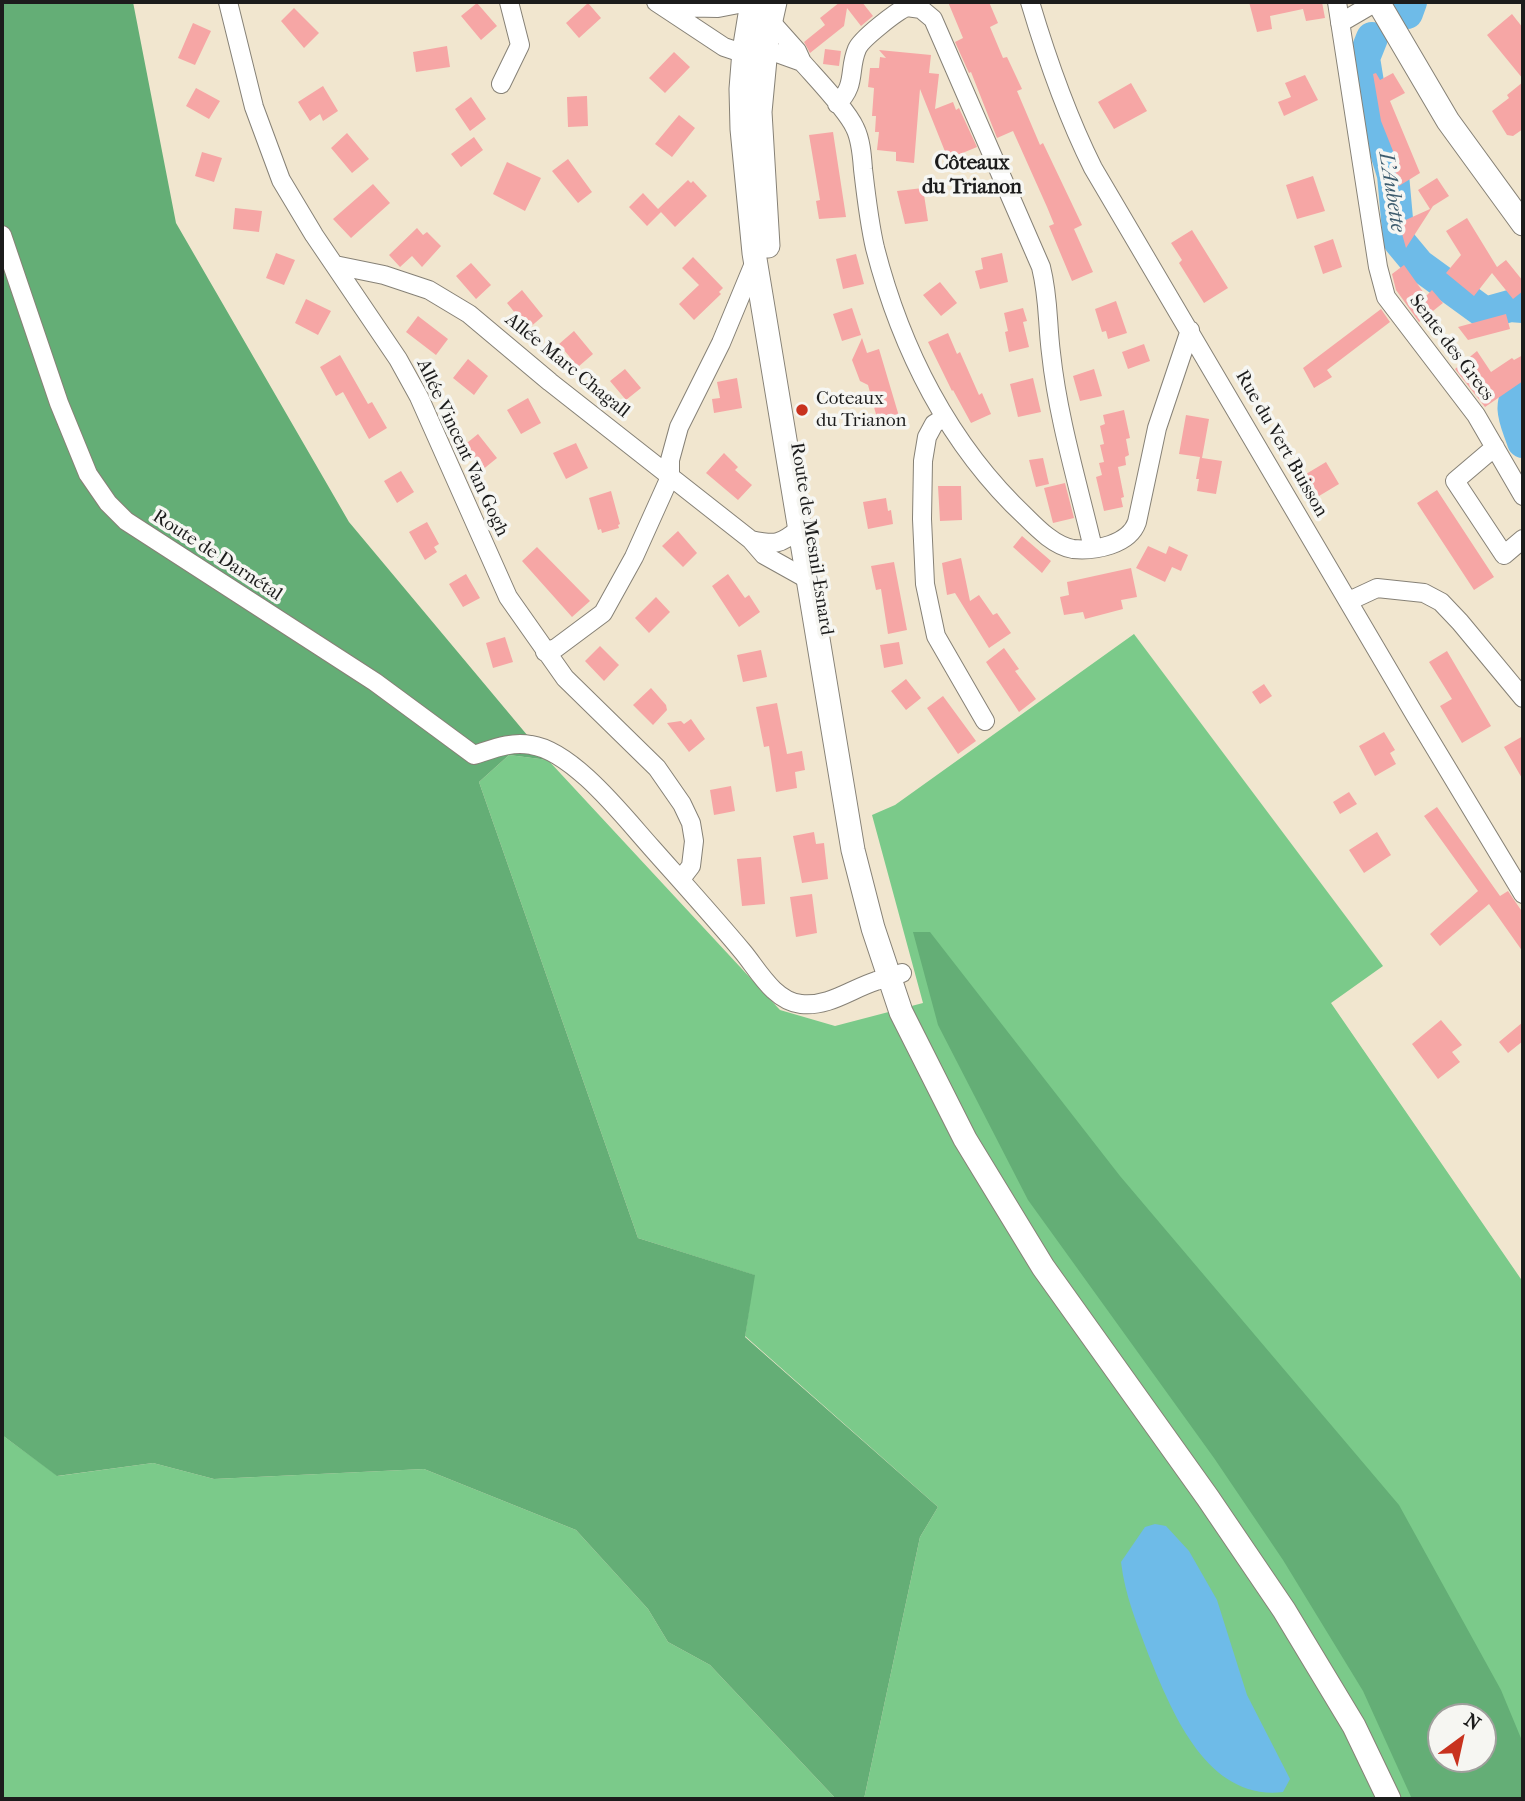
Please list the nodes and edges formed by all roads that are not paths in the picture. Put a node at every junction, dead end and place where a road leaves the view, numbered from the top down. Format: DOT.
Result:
graph roads {
  1 [pos="228,2"];
  2 [pos="509,2"];
  3 [pos="751,2"];
  4 [pos="1030,2"];
  5 [pos="1337,2"];
  6 [pos="1377,2"];
  7 [pos="662,4"];
  8 [pos="907,4"];
  9 [pos="772,11"];
  10 [pos="1340,23"];
  11 [pos="755,51"];
  12 [pos="802,62"];
  13 [pos="501,84"];
  14 [pos="837,104"];
  15 [pos="1523,224"];
  16 [pos="2,235"];
  17 [pos="755,261"];
  18 [pos="335,265"];
  19 [pos="1190,330"];
  20 [pos="944,417"];
  21 [pos="1495,447"];
  22 [pos="670,477"];
  23 [pos="1523,496"];
  24 [pos="799,529"];
  25 [pos="1523,539"];
  26 [pos="751,540"];
  27 [pos="1093,548"];
  28 [pos="807,579"];
  29 [pos="1349,601"];
  30 [pos="545,652"];
  31 [pos="1523,698"];
  32 [pos="985,721"];
  33 [pos="681,879"];
  34 [pos="1523,894"];
  35 [pos="895,976"];
  36 [pos="1389,1799"];
  1 -- 18 [label="street, Allée Vincent Van Gogh"];
  2 -- 13 [label="street"];
  3 -- 7 [label="street"];
  3 -- 9 [label="street"];
  3 -- 11 [label="main road, Route de Mesnil-Esnard"];
  4 -- 19 [label="street, Rue du Vert Buisson"];
  5 -- 10 [label="street, Sente des Grecs"];
  6 -- 10 [label="street"];
  6 -- 15 [label="main road"];
  7 -- 11 [label="street"];
  8 -- 14 [label="street"];
  8 -- 27 [label="street"];
  9 -- 11 [label="main road, Route de Mesnil-Esnard"];
  9 -- 12 [label="street"];
  10 -- 21 [label="street, Sente des Grecs"];
  11 -- 12 [label="street"];
  11 -- 17 [label="main road, Route de Mesnil-Esnard"];
  11 -- 35 [label="main road, Route de Mesnil-Esnard"];
  12 -- 14 [label="street"];
  14 -- 20 [label="street"];
  16 -- 33 [label="street, Route de Darnétal"];
  17 -- 22 [label="street"];
  17 -- 24 [label="main road, Route de Mesnil-Esnard"];
  18 -- 22 [label="street, Allée Marc Chagall"];
  18 -- 30 [label="street, Allée Vincent Van Gogh"];
  19 -- 27 [label="street"];
  19 -- 29 [label="street, Rue du Vert Buisson"];
  20 -- 27 [label="street"];
  20 -- 32 [label="street"];
  21 -- 23 [label="street, Sente des Grecs"];
  21 -- 25 [label="street"];
  22 -- 26 [label="street, Allée Marc Chagall"];
  22 -- 30 [label="street"];
  24 -- 26 [label="street"];
  24 -- 28 [label="main road, Route de Mesnil-Esnard"];
  26 -- 28 [label="street, Allée Marc Chagall"];
  28 -- 35 [label="main road, Route de Mesnil-Esnard"];
  29 -- 31 [label="street"];
  29 -- 34 [label="street, Rue du Vert Buisson"];
  30 -- 33 [label="street, Allée Vincent Van Gogh"];
  33 -- 35 [label="street"];
  35 -- 36 [label="main road"];
}
